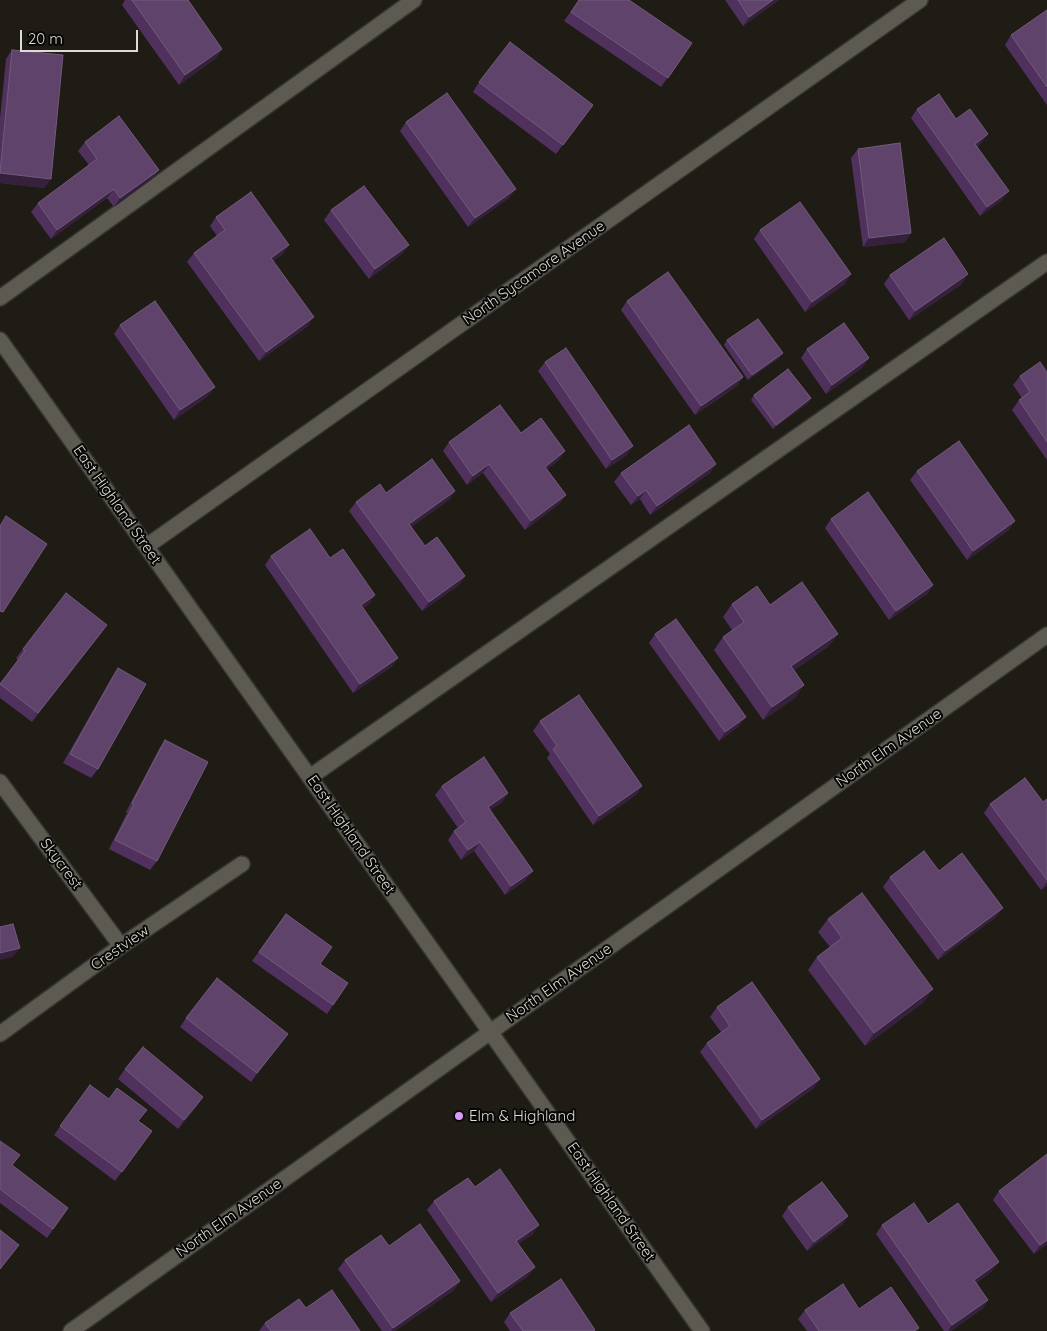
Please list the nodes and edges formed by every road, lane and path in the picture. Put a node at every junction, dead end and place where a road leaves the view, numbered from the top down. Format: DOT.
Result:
graph roads {
  1 [pos="414,0"];
  2 [pos="920,0"];
  3 [pos="1047,262"];
  4 [pos="0,298"];
  5 [pos="0,340"];
  6 [pos="147,546"];
  7 [pos="1047,635"];
  8 [pos="310,777"];
  9 [pos="0,782"];
  10 [pos="242,864"];
  11 [pos="122,946"];
  12 [pos="490,1032"];
  13 [pos="0,1034"];
  14 [pos="71,1331"];
  15 [pos="702,1331"];
  1 -- 4 [label="street"];
  2 -- 6 [label="street, North Sycamore Avenue"];
  3 -- 8 [label="street"];
  5 -- 6 [label="street, East Highland Street"];
  6 -- 8 [label="street, East Highland Street"];
  7 -- 12 [label="street, North Elm Avenue"];
  8 -- 12 [label="street, East Highland Street"];
  9 -- 11 [label="street, Skycrest"];
  10 -- 11 [label="street, Crestview"];
  11 -- 13 [label="street, Crestview"];
  12 -- 14 [label="street, North Elm Avenue"];
  12 -- 15 [label="street, East Highland Street"];
}
